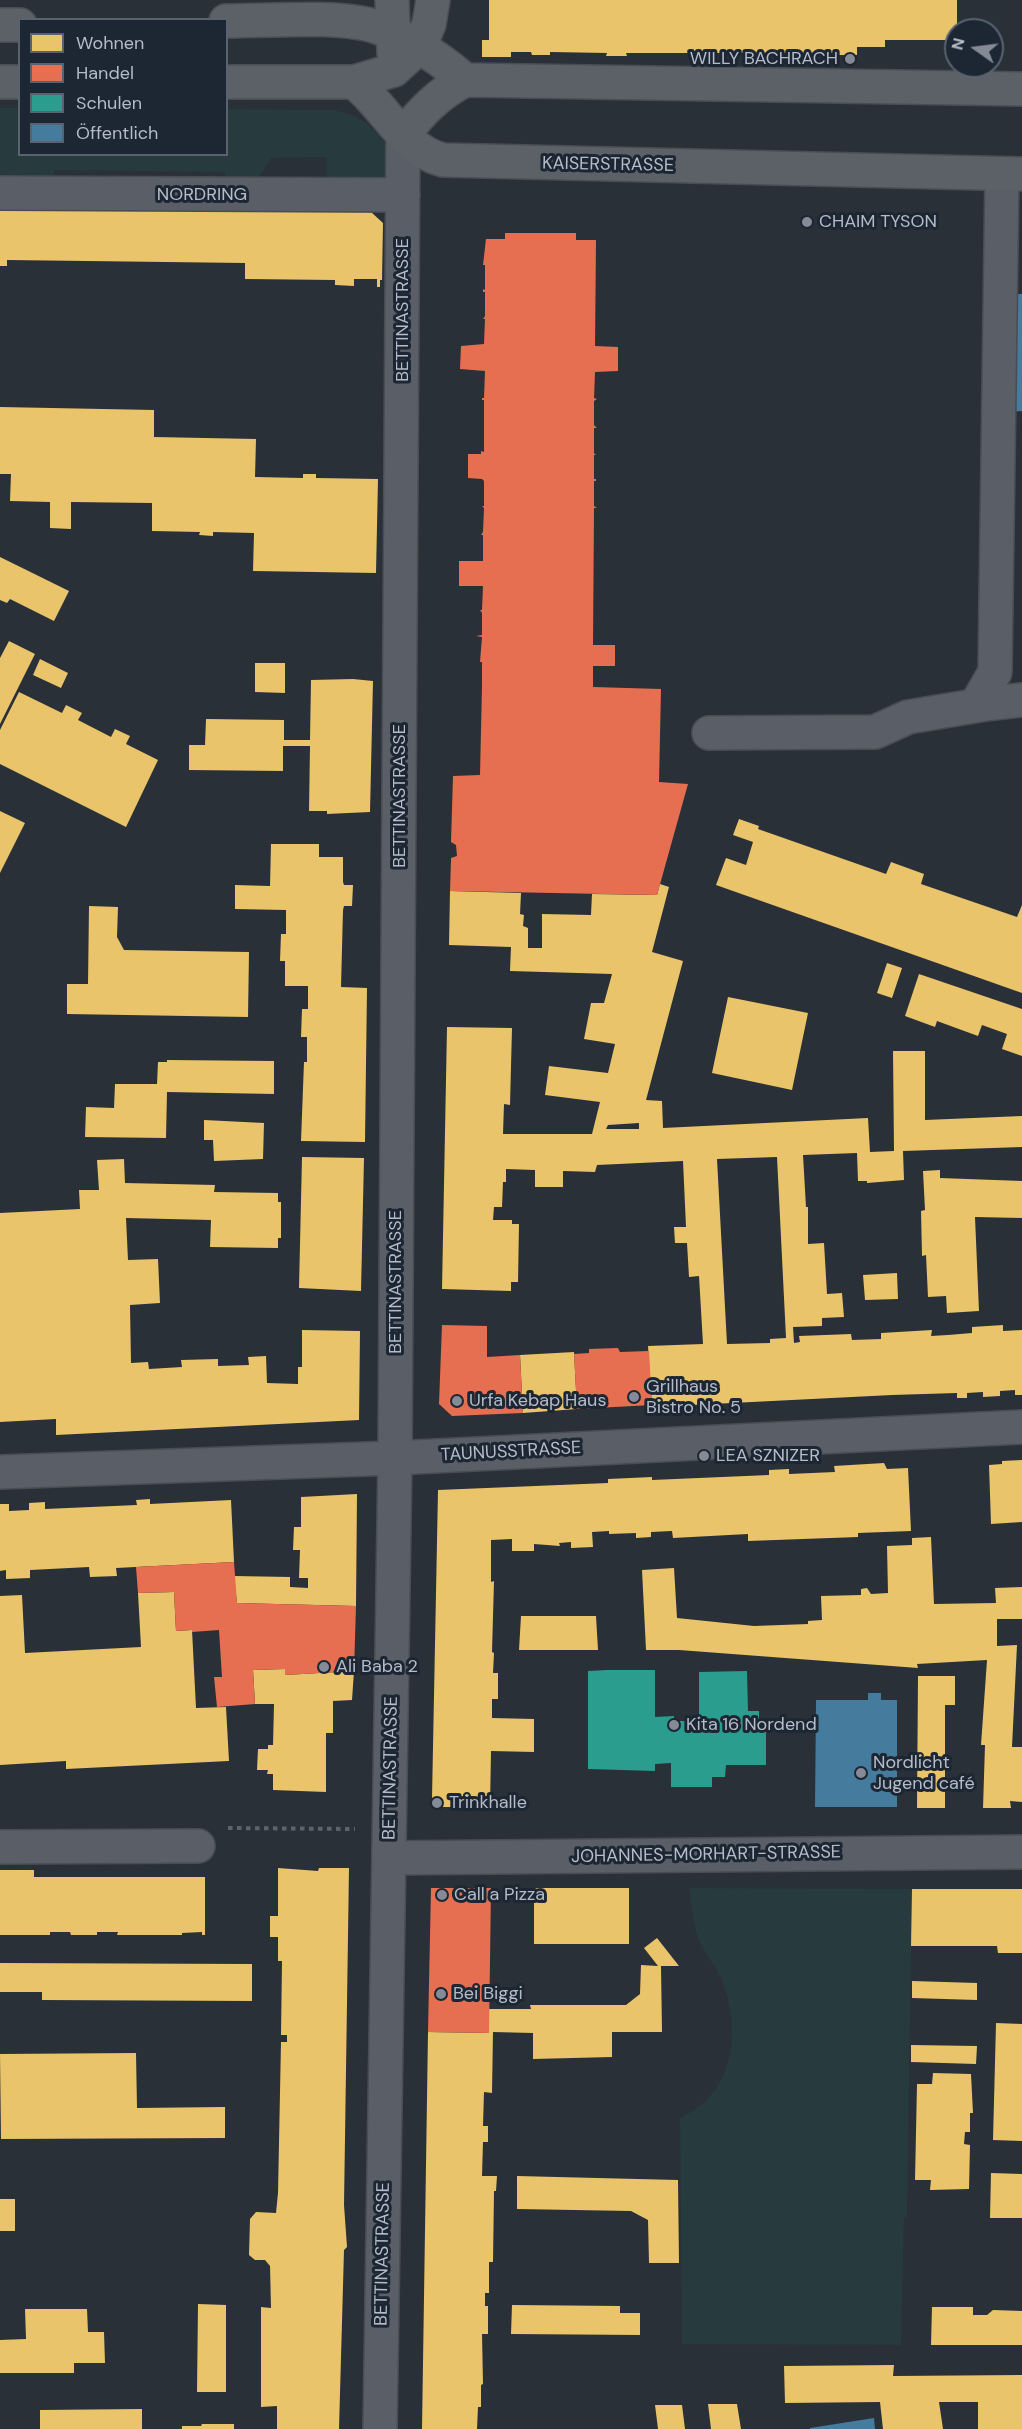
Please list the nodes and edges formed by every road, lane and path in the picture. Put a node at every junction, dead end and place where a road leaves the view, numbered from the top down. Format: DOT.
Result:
graph roads {
  1 [pos="347,0"];
  2 [pos="392,0"];
  3 [pos="433,0"];
  4 [pos="228,21"];
  5 [pos="308,21"];
  6 [pos="0,25"];
  7 [pos="18,25"];
  8 [pos="407,40"];
  9 [pos="394,70"];
  10 [pos="465,80"];
  11 [pos="0,82"];
  12 [pos="18,82"];
  13 [pos="228,82"];
  14 [pos="354,82"];
  15 [pos="1022,89"];
  16 [pos="403,135"];
  17 [pos="1012,174"];
  18 [pos="0,194"];
  19 [pos="403,195"];
  20 [pos="1022,700"];
  21 [pos="976,705"];
  22 [pos="709,733"];
  23 [pos="1022,1427"];
  24 [pos="395,1458"];
  25 [pos="0,1472"];
  26 [pos="389,1844"];
  27 [pos="198,1846"];
  28 [pos="0,1847"];
  29 [pos="1022,1852"];
  30 [pos="380,2429"];
  1 -- 5 [label="main road"];
  2 -- 8 [label="main road"];
  3 -- 8 [label="main road"];
  4 -- 5 [label="main road"];
  5 -- 8 [label="main road"];
  6 -- 7 [label="main road"];
  8 -- 9 [label="main road"];
  8 -- 10 [label="main road"];
  9 -- 14 [label="main road"];
  9 -- 16 [label="main road"];
  10 -- 15 [label="main road"];
  10 -- 16 [label="main road"];
  11 -- 12 [label="main road"];
  13 -- 14 [label="main road"];
  14 -- 16 [label="main road, KAISERSTRASSE"];
  16 -- 17 [label="main road, KAISERSTRASSE"];
  16 -- 19 [label="street, BETTINASTRASSE"];
  17 -- 21 [label="street"];
  18 -- 19 [label="street, NORDRING"];
  19 -- 24 [label="street, BETTINASTRASSE"];
  20 -- 21 [label="street"];
  21 -- 22 [label="street"];
  23 -- 24 [label="street, TAUNUSSTRASSE"];
  24 -- 25 [label="street, TAUNUSSTRASSE"];
  24 -- 26 [label="street, BETTINASTRASSE"];
  26 -- 27 [label="path"];
  26 -- 29 [label="street, JOHANNES-MORHART-STRASSE"];
  26 -- 30 [label="street, BETTINASTRASSE"];
  27 -- 28 [label="street"];
}
